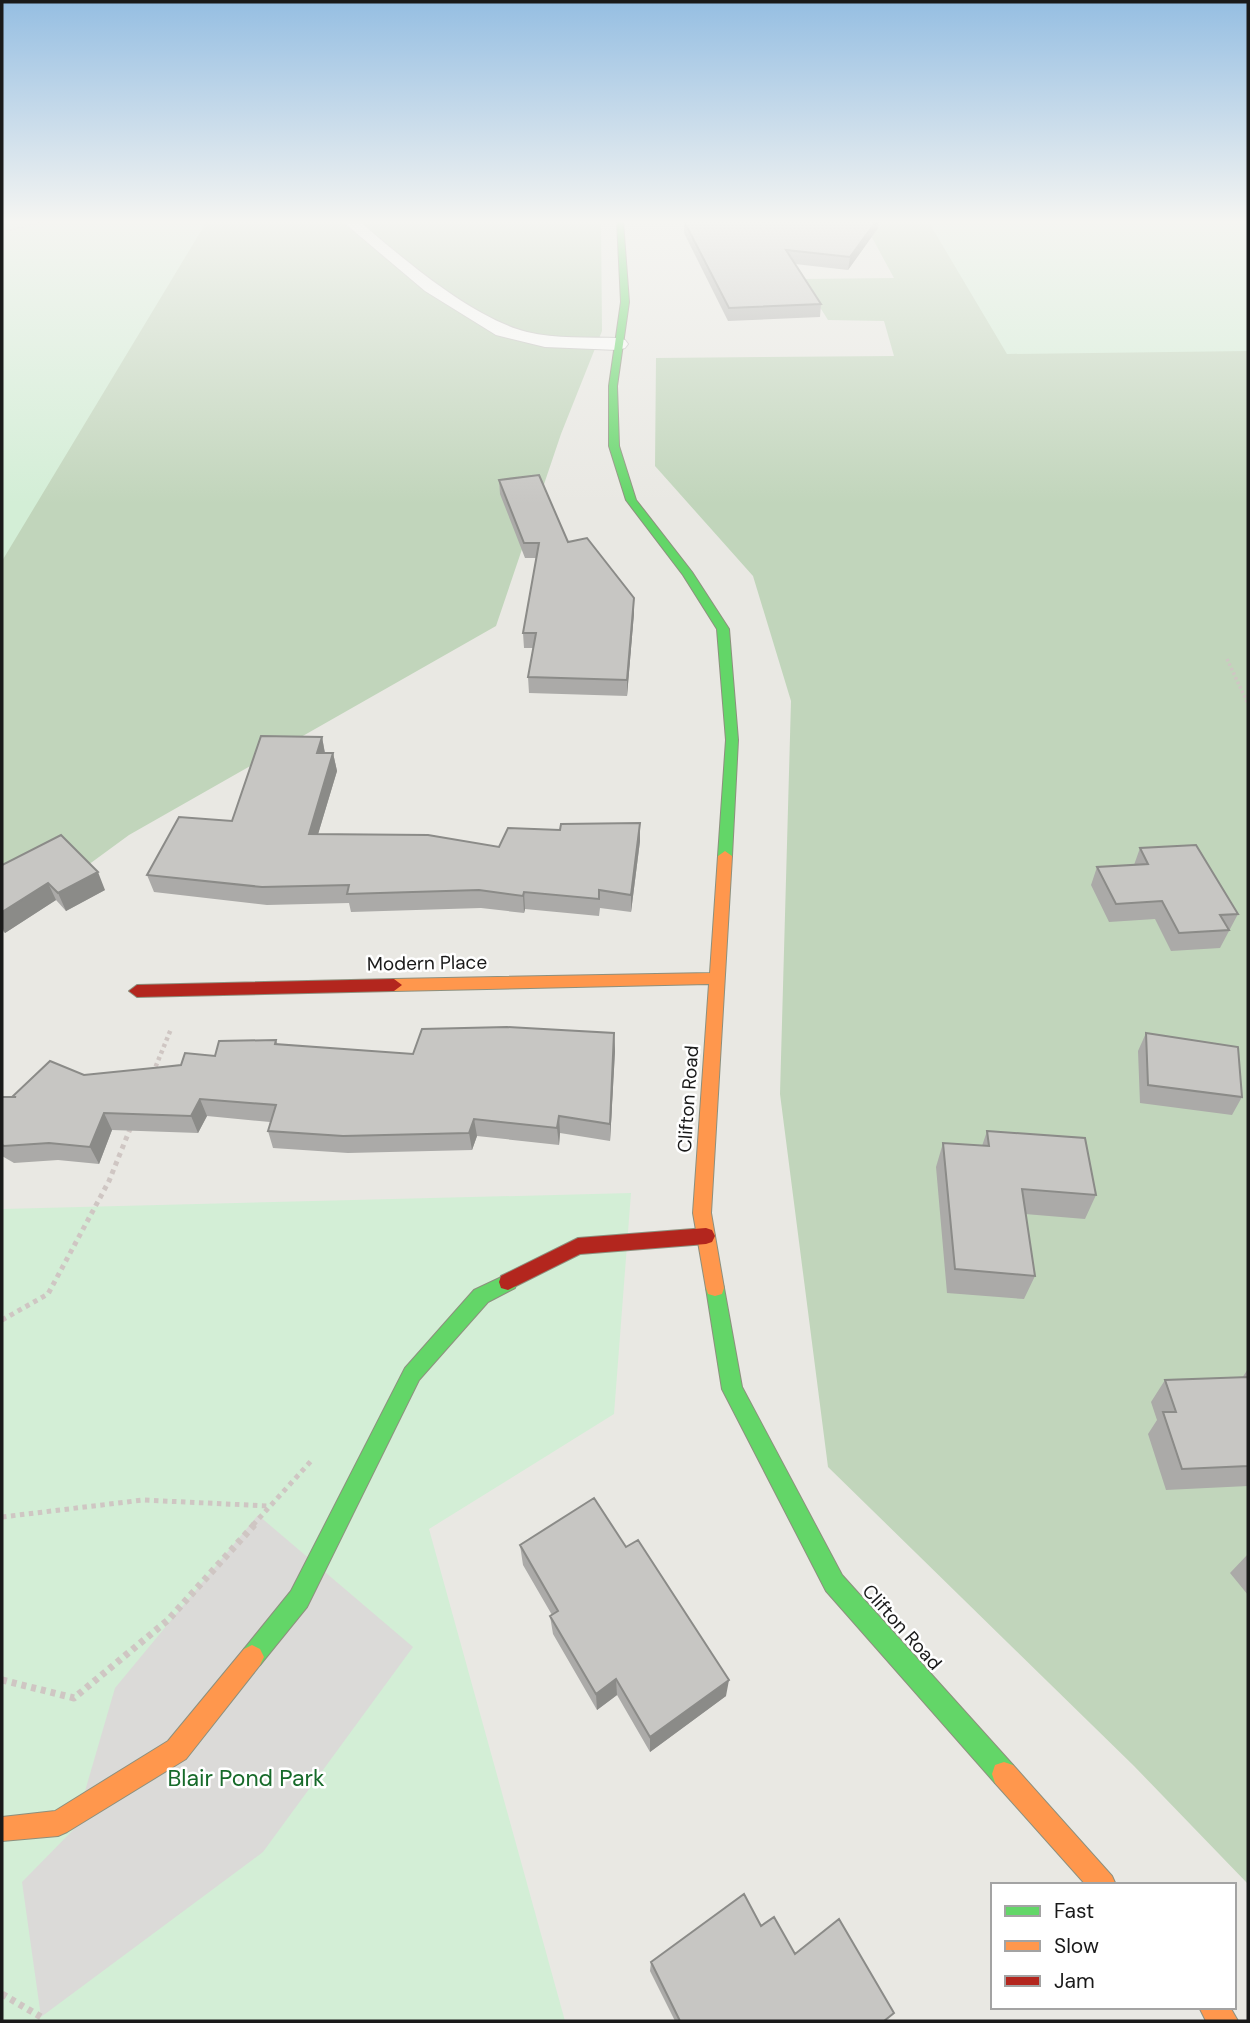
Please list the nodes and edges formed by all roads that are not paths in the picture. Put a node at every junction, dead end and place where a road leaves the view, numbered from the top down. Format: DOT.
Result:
graph roads {
  1 [pos="475,315"];
  2 [pos="623,315"];
  3 [pos="618,344"];
  4 [pos="717,978"];
  5 [pos="137,991"];
  6 [pos="706,1236"];
  7 [pos="2,1829"];
  8 [pos="1101,1883"];
  1 -- 3 [label="street"];
  2 -- 3 [label="main road, Clifton Road"];
  3 -- 4 [label="main road, Clifton Road"];
  4 -- 5 [label="main road, Modern Place"];
  4 -- 6 [label="main road, Clifton Road"];
  6 -- 7 [label="main road"];
  6 -- 8 [label="main road, Clifton Road"];
}
